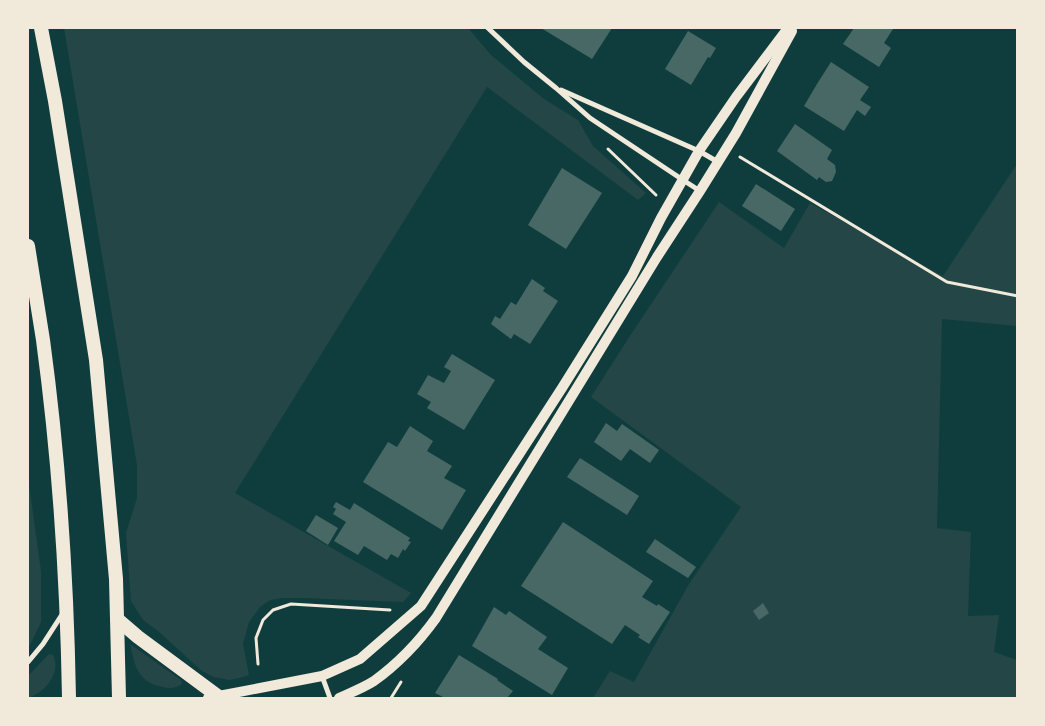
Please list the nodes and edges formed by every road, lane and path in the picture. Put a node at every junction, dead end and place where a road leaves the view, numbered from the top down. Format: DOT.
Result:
graph roads {
  1 [pos="41,28"];
  2 [pos="488,28"];
  3 [pos="788,28"];
  4 [pos="794,28"];
  5 [pos="556,88"];
  6 [pos="726,149"];
  7 [pos="700,151"];
  8 [pos="718,162"];
  9 [pos="683,180"];
  10 [pos="700,191"];
  11 [pos="28,246"];
  12 [pos="1018,296"];
  13 [pos="420,606"];
  14 [pos="66,608"];
  15 [pos="116,619"];
  16 [pos="28,662"];
  17 [pos="258,664"];
  18 [pos="322,676"];
  19 [pos="68,698"];
  20 [pos="119,698"];
  21 [pos="214,698"];
  22 [pos="330,698"];
  23 [pos="339,698"];
  1 -- 15 [label="highway"];
  2 -- 5 [label="street"];
  3 -- 7 [label="main road"];
  4 -- 6 [label="main road"];
  5 -- 7 [label="street"];
  5 -- 9 [label="street"];
  6 -- 8 [label="main road"];
  6 -- 12 [label="path"];
  7 -- 8 [label="street"];
  7 -- 9 [label="main road"];
  8 -- 10 [label="main road"];
  9 -- 10 [label="street"];
  9 -- 13 [label="main road"];
  10 -- 23 [label="main road"];
  11 -- 14 [label="highway"];
  13 -- 17 [label="path"];
  13 -- 18 [label="main road"];
  14 -- 16 [label="street"];
  14 -- 19 [label="highway"];
  15 -- 20 [label="highway"];
  15 -- 21 [label="highway"];
  18 -- 21 [label="main road"];
  18 -- 22 [label="street"];
}
